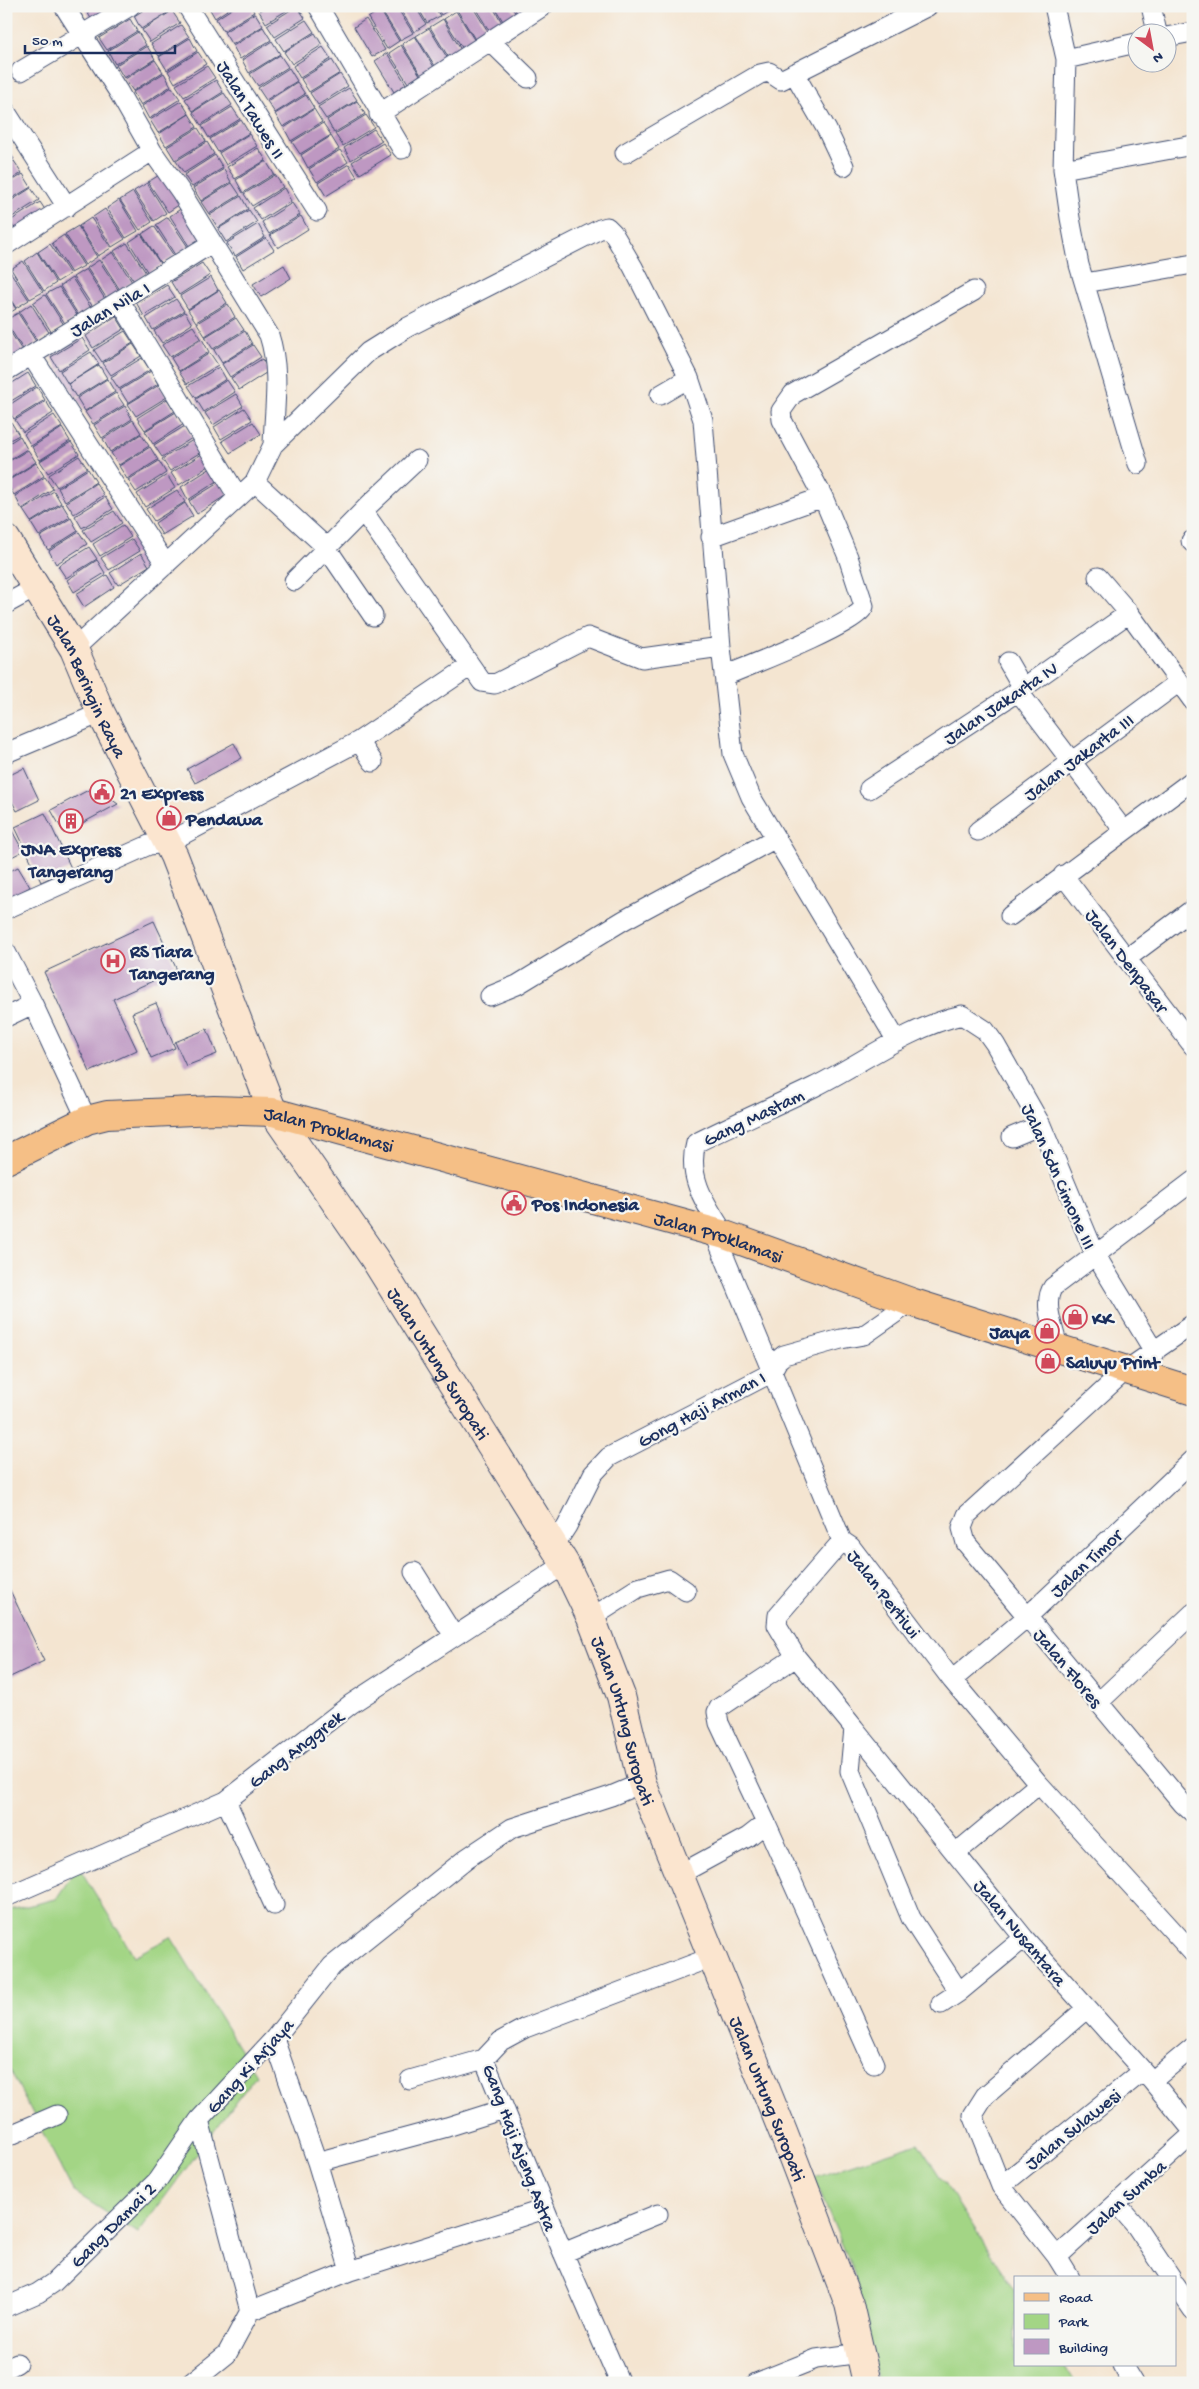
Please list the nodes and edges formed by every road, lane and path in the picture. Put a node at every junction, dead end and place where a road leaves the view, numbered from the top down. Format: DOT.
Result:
graph roads {
  1 [pos="64,6"];
  2 [pos="130,6"];
  3 [pos="188,6"];
  4 [pos="543,6"];
  5 [pos="928,6"];
  6 [pos="1054,6"];
  7 [pos="1152,6"];
  8 [pos="326,9"];
  9 [pos="1155,22"];
  10 [pos="1193,32"];
  11 [pos="82,34"];
  12 [pos="1176,35"];
  13 [pos="490,41"];
  14 [pos="1126,45"];
  15 [pos="1066,59"];
  16 [pos="21,71"];
  17 [pos="794,73"];
  18 [pos="528,78"];
  19 [pos="6,112"];
  20 [pos="379,114"];
  21 [pos="1193,145"];
  22 [pos="402,149"];
  23 [pos="152,151"];
  24 [pos="625,153"];
  25 [pos="844,166"];
  26 [pos="1063,169"];
  27 [pos="67,207"];
  28 [pos="317,211"];
  29 [pos="212,243"];
  30 [pos="6,245"];
  31 [pos="1193,264"];
  32 [pos="1085,283"];
  33 [pos="974,291"];
  34 [pos="120,301"];
  35 [pos="31,355"];
  36 [pos="6,371"];
  37 [pos="689,378"];
  38 [pos="660,395"];
  39 [pos="273,445"];
  40 [pos="417,460"];
  41 [pos="1138,464"];
  42 [pos="255,482"];
  43 [pos="238,497"];
  44 [pos="823,497"];
  45 [pos="363,511"];
  46 [pos="711,537"];
  47 [pos="6,539"];
  48 [pos="326,547"];
  49 [pos="166,565"];
  50 [pos="1098,577"];
  51 [pos="294,581"];
  52 [pos="36,587"];
  53 [pos="6,604"];
  54 [pos="1129,614"];
  55 [pos="373,616"];
  56 [pos="721,647"];
  57 [pos="74,649"];
  58 [pos="1008,662"];
  59 [pos="469,667"];
  60 [pos="724,676"];
  61 [pos="1179,682"];
  62 [pos="1020,689"];
  63 [pos="1193,700"];
  64 [pos="101,713"];
  65 [pos="359,742"];
  66 [pos="6,753"];
  67 [pos="373,762"];
  68 [pos="1070,762"];
  69 [pos="1193,780"];
  70 [pos="869,789"];
  71 [pos="978,831"];
  72 [pos="1124,831"];
  73 [pos="776,838"];
  74 [pos="167,842"];
  75 [pos="1063,875"];
  76 [pos="1193,908"];
  77 [pos="6,909"];
  78 [pos="1010,916"];
  79 [pos="6,952"];
  80 [pos="1126,959"];
  81 [pos="490,996"];
  82 [pos="33,1004"];
  83 [pos="6,1016"];
  84 [pos="897,1041"];
  85 [pos="1193,1046"];
  86 [pos="273,1112"];
  87 [pos="87,1120"];
  88 [pos="1041,1125"];
  89 [pos="1012,1137"];
  90 [pos="6,1160"];
  91 [pos="1193,1181"];
  92 [pos="719,1233"];
  93 [pos="1095,1254"];
  94 [pos="911,1302"];
  95 [pos="1193,1324"];
  96 [pos="1058,1346"];
  97 [pos="1155,1353"];
  98 [pos="1125,1371"];
  99 [pos="771,1373"];
  100 [pos="1193,1391"];
  101 [pos="1193,1460"];
  102 [pos="842,1541"];
  103 [pos="559,1555"];
  104 [pos="414,1572"];
  105 [pos="686,1591"];
  106 [pos="1193,1614"];
  107 [pos="1026,1617"];
  108 [pos="591,1618"];
  109 [pos="454,1636"];
  110 [pos="796,1657"];
  111 [pos="952,1680"];
  112 [pos="1099,1702"];
  113 [pos="854,1728"];
  114 [pos="642,1783"];
  115 [pos="1040,1784"];
  116 [pos="226,1801"];
  117 [pos="1193,1813"];
  118 [pos="766,1823"];
  119 [pos="956,1853"];
  120 [pos="680,1874"];
  121 [pos="6,1897"];
  122 [pos="274,1905"];
  123 [pos="1024,1938"];
  124 [pos="1193,1953"];
  125 [pos="712,1957"];
  126 [pos="959,1992"];
  127 [pos="941,2004"];
  128 [pos="1086,2009"];
  129 [pos="274,2039"];
  130 [pos="1193,2047"];
  131 [pos="484,2059"];
  132 [pos="874,2064"];
  133 [pos="1147,2076"];
  134 [pos="410,2080"];
  135 [pos="504,2109"];
  136 [pos="57,2115"];
  137 [pos="199,2120"];
  138 [pos="1193,2133"];
  139 [pos="6,2137"];
  140 [pos="317,2162"];
  141 [pos="1002,2186"];
  142 [pos="1117,2204"];
  143 [pos="544,2209"];
  144 [pos="658,2214"];
  145 [pos="562,2252"];
  146 [pos="1057,2257"];
  147 [pos="350,2271"];
  148 [pos="1069,2276"];
  149 [pos="1170,2276"];
  150 [pos="1176,2285"];
  151 [pos="6,2307"];
  152 [pos="1193,2310"];
  153 [pos="250,2311"];
  154 [pos="861,2354"];
  155 [pos="1123,2366"];
  156 [pos="191,2383"];
  157 [pos="620,2383"];
  158 [pos="756,2383"];
  159 [pos="867,2383"];
  160 [pos="1133,2383"];
  1 -- 11 [label="street"];
  2 -- 11 [label="street"];
  3 -- 28 [label="street, Jalan Tawes II"];
  4 -- 13 [label="street"];
  5 -- 17 [label="street"];
  6 -- 15 [label="street"];
  7 -- 9 [label="street"];
  8 -- 20 [label="street"];
  10 -- 12 [label="street"];
  11 -- 16 [label="street"];
  11 -- 23 [label="street"];
  13 -- 18 [label="street"];
  13 -- 20 [label="street"];
  14 -- 15 [label="street"];
  15 -- 26 [label="street"];
  17 -- 24 [label="street"];
  17 -- 25 [label="street"];
  19 -- 27 [label="street"];
  20 -- 22 [label="street"];
  21 -- 26 [label="street"];
  23 -- 27 [label="street"];
  23 -- 29 [label="street"];
  26 -- 32 [label="street"];
  27 -- 30 [label="street"];
  29 -- 34 [label="street, Jalan Nila I"];
  29 -- 39 [label="street"];
  31 -- 32 [label="street"];
  32 -- 41 [label="street"];
  33 -- 44 [label="street"];
  34 -- 35 [label="street, Jalan Nila I"];
  34 -- 43 [label="street"];
  35 -- 36 [label="street, Jalan Nila I"];
  35 -- 49 [label="street"];
  37 -- 38 [label="street"];
  37 -- 39 [label="street"];
  37 -- 46 [label="street"];
  39 -- 42 [label="street"];
  40 -- 45 [label="street"];
  42 -- 43 [label="street"];
  42 -- 48 [label="street"];
  43 -- 49 [label="street"];
  44 -- 46 [label="street"];
  44 -- 60 [label="street"];
  45 -- 48 [label="street"];
  45 -- 59 [label="street"];
  46 -- 56 [label="street"];
  47 -- 52 [label="street, Jalan Beringin Raya"];
  48 -- 51 [label="street"];
  48 -- 55 [label="street"];
  49 -- 57 [label="street"];
  50 -- 54 [label="street"];
  52 -- 53 [label="street"];
  52 -- 57 [label="street, Jalan Beringin Raya"];
  54 -- 61 [label="street"];
  54 -- 62 [label="street, Jalan Jakarta IV"];
  56 -- 59 [label="street"];
  56 -- 60 [label="street"];
  57 -- 64 [label="street, Jalan Beringin Raya"];
  58 -- 62 [label="street"];
  59 -- 65 [label="street"];
  60 -- 73 [label="street"];
  61 -- 63 [label="street"];
  61 -- 68 [label="street, Jalan Jakarta III"];
  62 -- 68 [label="street"];
  62 -- 70 [label="street, Jalan Jakarta IV"];
  64 -- 66 [label="street"];
  64 -- 74 [label="street, Jalan Beringin Raya"];
  65 -- 67 [label="street"];
  65 -- 74 [label="street"];
  68 -- 71 [label="street, Jalan Jakarta III"];
  68 -- 72 [label="street"];
  69 -- 72 [label="street"];
  72 -- 75 [label="street"];
  73 -- 81 [label="street"];
  73 -- 84 [label="street"];
  74 -- 77 [label="street"];
  74 -- 86 [label="street, Jalan Beringin Raya"];
  75 -- 78 [label="street"];
  75 -- 80 [label="street, Jalan Denpasar"];
  76 -- 80 [label="street"];
  79 -- 82 [label="street"];
  80 -- 85 [label="street, Jalan Denpasar"];
  82 -- 83 [label="street"];
  82 -- 87 [label="street"];
  84 -- 88 [label="street, Jalan Sdn Cimone III"];
  84 -- 92 [label="street, Gang Mastam"];
  86 -- 87 [label="main road, Jalan Proklamasi"];
  86 -- 92 [label="main road, Jalan Proklamasi"];
  86 -- 103 [label="street, Jalan Untung Suropati"];
  87 -- 90 [label="main road, Jalan Proklamasi"];
  88 -- 89 [label="street"];
  88 -- 93 [label="street, Jalan Sdn Cimone III"];
  91 -- 93 [label="street"];
  92 -- 94 [label="main road, Jalan Proklamasi"];
  92 -- 99 [label="street"];
  93 -- 96 [label="street"];
  93 -- 97 [label="street, Jalan Sdn Cimone III"];
  94 -- 96 [label="main road, Jalan Proklamasi"];
  94 -- 99 [label="street, Gong Haji Arman I"];
  95 -- 97 [label="street"];
  96 -- 98 [label="main road, Jalan Proklamasi"];
  97 -- 98 [label="street"];
  98 -- 100 [label="main road, Jalan Proklamasi"];
  98 -- 107 [label="street, Jalan Flores"];
  99 -- 102 [label="street"];
  99 -- 103 [label="street, Gong Haji Arman I"];
  101 -- 107 [label="street, Jalan Timor"];
  102 -- 110 [label="street, Jalan Pertiwi"];
  102 -- 111 [label="street, Jalan Pertiwi"];
  103 -- 108 [label="street, Jalan Untung Suropati"];
  103 -- 109 [label="street, Gang Anggrek"];
  104 -- 109 [label="street"];
  105 -- 108 [label="street"];
  106 -- 112 [label="street"];
  107 -- 111 [label="street, Jalan Timor"];
  107 -- 112 [label="street, Jalan Flores"];
  108 -- 114 [label="street, Jalan Untung Suropati"];
  109 -- 116 [label="street, Gang Anggrek"];
  110 -- 113 [label="street, Jalan Pertiwi"];
  110 -- 118 [label="street"];
  111 -- 115 [label="street, Jalan Pertiwi"];
  112 -- 117 [label="street, Jalan Flores"];
  113 -- 119 [label="street, Jalan Nusantara"];
  113 -- 126 [label="street"];
  114 -- 120 [label="street, Jalan Untung Suropati"];
  114 -- 129 [label="street, Gang Ki Arjaya"];
  115 -- 119 [label="street"];
  115 -- 124 [label="street, Jalan Pertiwi"];
  116 -- 121 [label="street, Gang Anggrek"];
  116 -- 122 [label="street"];
  118 -- 120 [label="street"];
  118 -- 132 [label="street"];
  119 -- 123 [label="street, Jalan Nusantara"];
  120 -- 125 [label="street, Jalan Untung Suropati"];
  123 -- 126 [label="street"];
  123 -- 128 [label="street, Jalan Nusantara"];
  125 -- 131 [label="street, Gang Haji Ajeng Astra"];
  125 -- 154 [label="street, Jalan Untung Suropati"];
  126 -- 127 [label="street"];
  128 -- 133 [label="street, Jalan Nusantara"];
  128 -- 141 [label="street"];
  129 -- 137 [label="street, Gang Ki Arjaya"];
  129 -- 140 [label="street"];
  130 -- 133 [label="street, Jalan Sulawesi"];
  131 -- 134 [label="street"];
  131 -- 135 [label="street, Gang Haji Ajeng Astra"];
  133 -- 138 [label="street, Jalan Nusantara"];
  133 -- 141 [label="street, Jalan Sulawesi"];
  135 -- 140 [label="street"];
  135 -- 143 [label="street, Gang Haji Ajeng Astra"];
  136 -- 139 [label="street"];
  137 -- 151 [label="street, Gang Damai 2"];
  137 -- 153 [label="street, Gang Ki Arjaya"];
  138 -- 142 [label="street, Jalan Sumba"];
  140 -- 147 [label="street"];
  141 -- 146 [label="street"];
  142 -- 146 [label="street, Jalan Sumba"];
  142 -- 149 [label="street"];
  143 -- 145 [label="street, Gang Haji Ajeng Astra"];
  143 -- 147 [label="street"];
  144 -- 145 [label="street"];
  145 -- 157 [label="street, Gang Haji Ajeng Astra"];
  146 -- 148 [label="street"];
  147 -- 153 [label="street"];
  150 -- 152 [label="street"];
  153 -- 156 [label="street"];
  154 -- 158 [label="street"];
  154 -- 159 [label="street, Jalan Untung Suropati"];
  155 -- 160 [label="street"];
}
